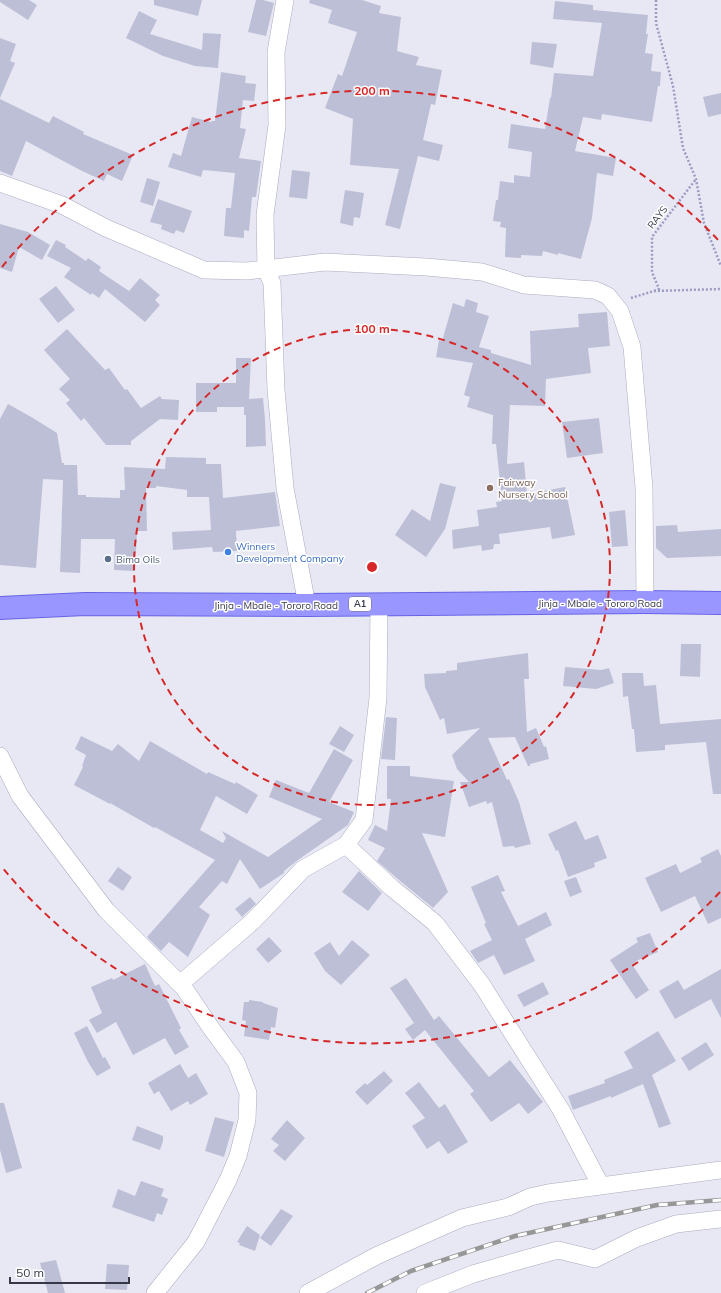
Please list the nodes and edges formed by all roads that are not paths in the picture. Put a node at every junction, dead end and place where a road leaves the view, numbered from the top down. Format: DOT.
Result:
graph roads {
  1 [pos="285,0"];
  2 [pos="0,183"];
  3 [pos="266,269"];
  4 [pos="645,602"];
  5 [pos="721,603"];
  6 [pos="379,604"];
  7 [pos="307,605"];
  8 [pos="0,608"];
  9 [pos="0,756"];
  10 [pos="346,845"];
  11 [pos="180,984"];
  12 [pos="721,1170"];
  13 [pos="601,1186"];
  14 [pos="721,1220"];
  15 [pos="155,1293"];
  16 [pos="308,1293"];
  17 [pos="425,1293"];
  1 -- 3 [label="street"];
  2 -- 3 [label="street"];
  3 -- 4 [label="street"];
  3 -- 7 [label="street"];
  4 -- 5 [label="main road, Jinja - Mbale - Tororo Road / A1"];
  4 -- 6 [label="main road, Jinja - Mbale - Tororo Road / A1"];
  6 -- 7 [label="main road, Jinja - Mbale - Tororo Road / A1"];
  6 -- 10 [label="street"];
  7 -- 8 [label="main road, Jinja - Mbale - Tororo Road / A1"];
  9 -- 11 [label="street"];
  10 -- 11 [label="street"];
  10 -- 13 [label="street"];
  11 -- 15 [label="street"];
  12 -- 13 [label="street"];
  13 -- 16 [label="street"];
  14 -- 17 [label="street"];
}
